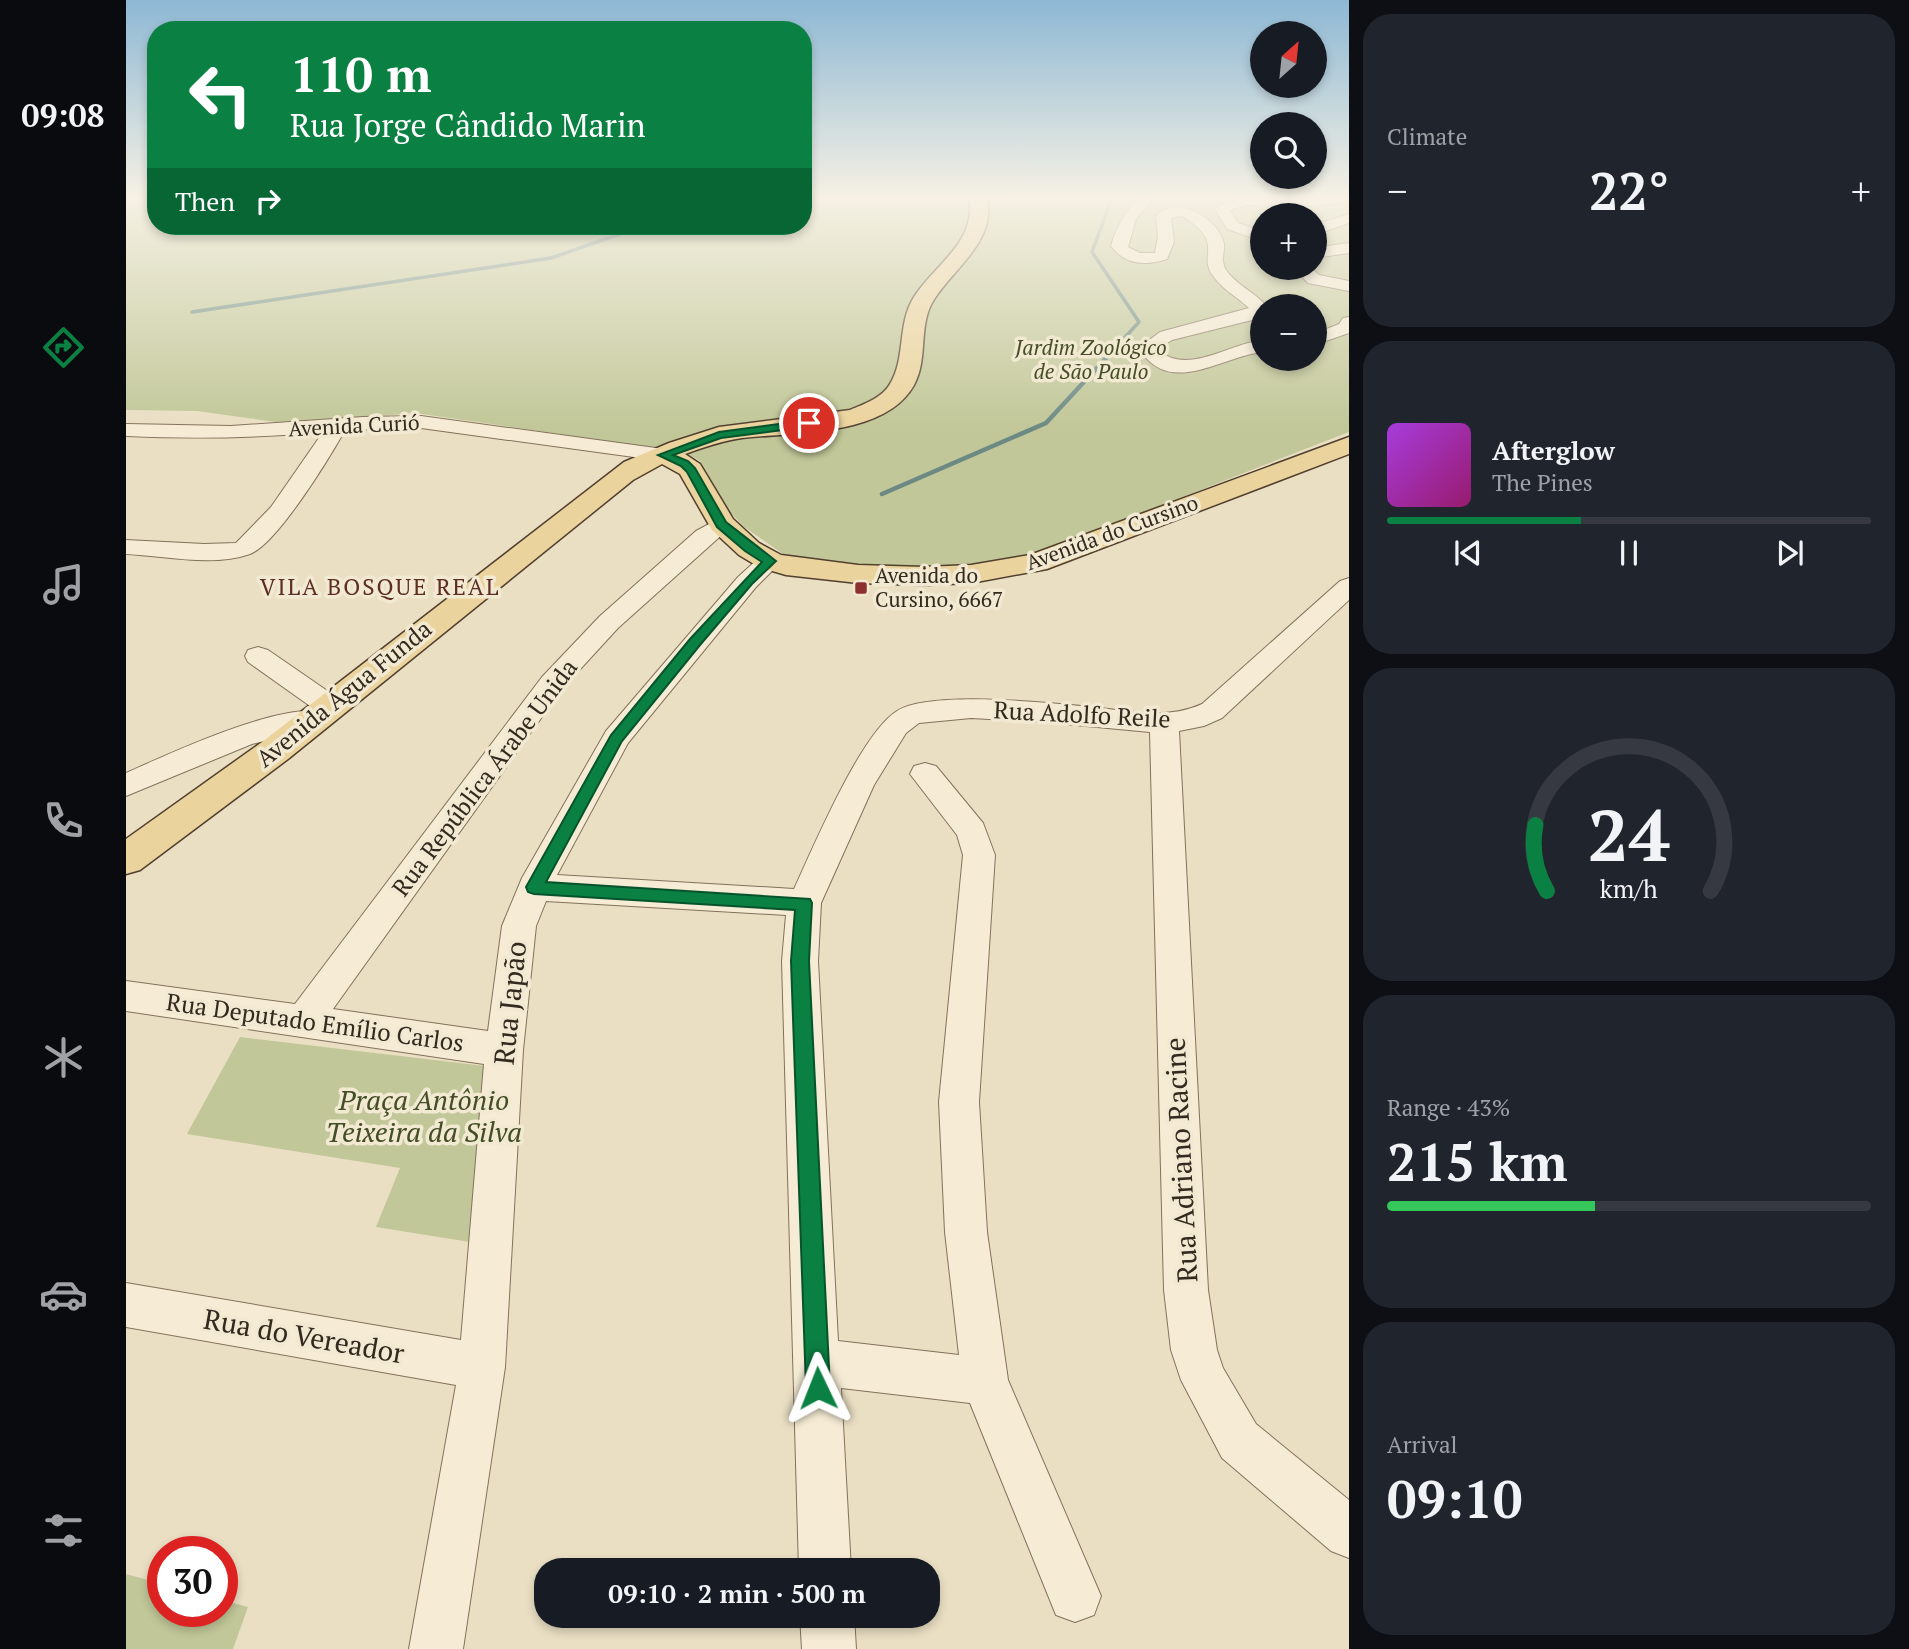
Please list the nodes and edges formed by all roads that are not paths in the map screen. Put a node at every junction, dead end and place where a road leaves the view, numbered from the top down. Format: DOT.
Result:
graph roads {
  1 [pos="943,275"];
  2 [pos="1221,275"];
  3 [pos="1316,280"];
  4 [pos="1349,286"];
  5 [pos="1250,298"];
  6 [pos="1250,315"];
  7 [pos="1349,322"];
  8 [pos="1327,336"];
  9 [pos="1250,349"];
  10 [pos="338,425"];
  11 [pos="126,430"];
  12 [pos="1349,445"];
  13 [pos="663,455"];
  14 [pos="722,524"];
  15 [pos="126,547"];
  16 [pos="770,561"];
  17 [pos="1342,602"];
  18 [pos="258,656"];
  19 [pos="323,714"];
  20 [pos="1164,724"];
  21 [pos="925,774"];
  22 [pos="126,785"];
  23 [pos="126,859"];
  24 [pos="534,887"];
  25 [pos="804,903"];
  26 [pos="126,996"];
  27 [pos="302,1023"];
  28 [pos="504,1050"];
  29 [pos="126,1305"];
  30 [pos="817,1362"];
  31 [pos="482,1367"];
  32 [pos="985,1381"];
  33 [pos="1349,1533"];
  34 [pos="825,1558"];
  35 [pos="1075,1596"];
  36 [pos="828,1628"];
  37 [pos="436,1649"];
  38 [pos="829,1649"];
  1 -- 13 [label="main road, Avenida Água Funda"];
  2 -- 5 [label="street"];
  3 -- 4 [label="street"];
  6 -- 9 [label="street"];
  7 -- 8 [label="street"];
  10 -- 11 [label="street, Avenida Curió"];
  10 -- 13 [label="street, Avenida Curió"];
  10 -- 15 [label="street"];
  12 -- 16 [label="main road, Avenida do Cursino"];
  13 -- 14 [label="main road, Avenida do Cursino"];
  13 -- 19 [label="main road, Avenida Água Funda"];
  14 -- 16 [label="main road, Avenida do Cursino"];
  14 -- 27 [label="street, Rua República Árabe Unida"];
  16 -- 24 [label="street, Rua Japão"];
  17 -- 20 [label="street, Rua Adolfo Reile"];
  18 -- 19 [label="street"];
  19 -- 22 [label="street"];
  19 -- 23 [label="main road, Avenida Água Funda"];
  20 -- 25 [label="street, Rua Adolfo Reile"];
  20 -- 33 [label="street, Rua Adriano Racine"];
  21 -- 32 [label="street"];
  24 -- 25 [label="street"];
  24 -- 28 [label="street, Rua Japão"];
  25 -- 30 [label="street"];
  26 -- 27 [label="street, Rua Deputado Emílio Carlos"];
  27 -- 28 [label="street, Rua Deputado Emílio Carlos"];
  28 -- 31 [label="street, Rua Japão"];
  29 -- 31 [label="street, Rua do Vereador"];
  30 -- 32 [label="street"];
  30 -- 34 [label="street"];
  31 -- 37 [label="street, Rua Japão"];
  32 -- 35 [label="street"];
  36 -- 38 [label="street"];
}
